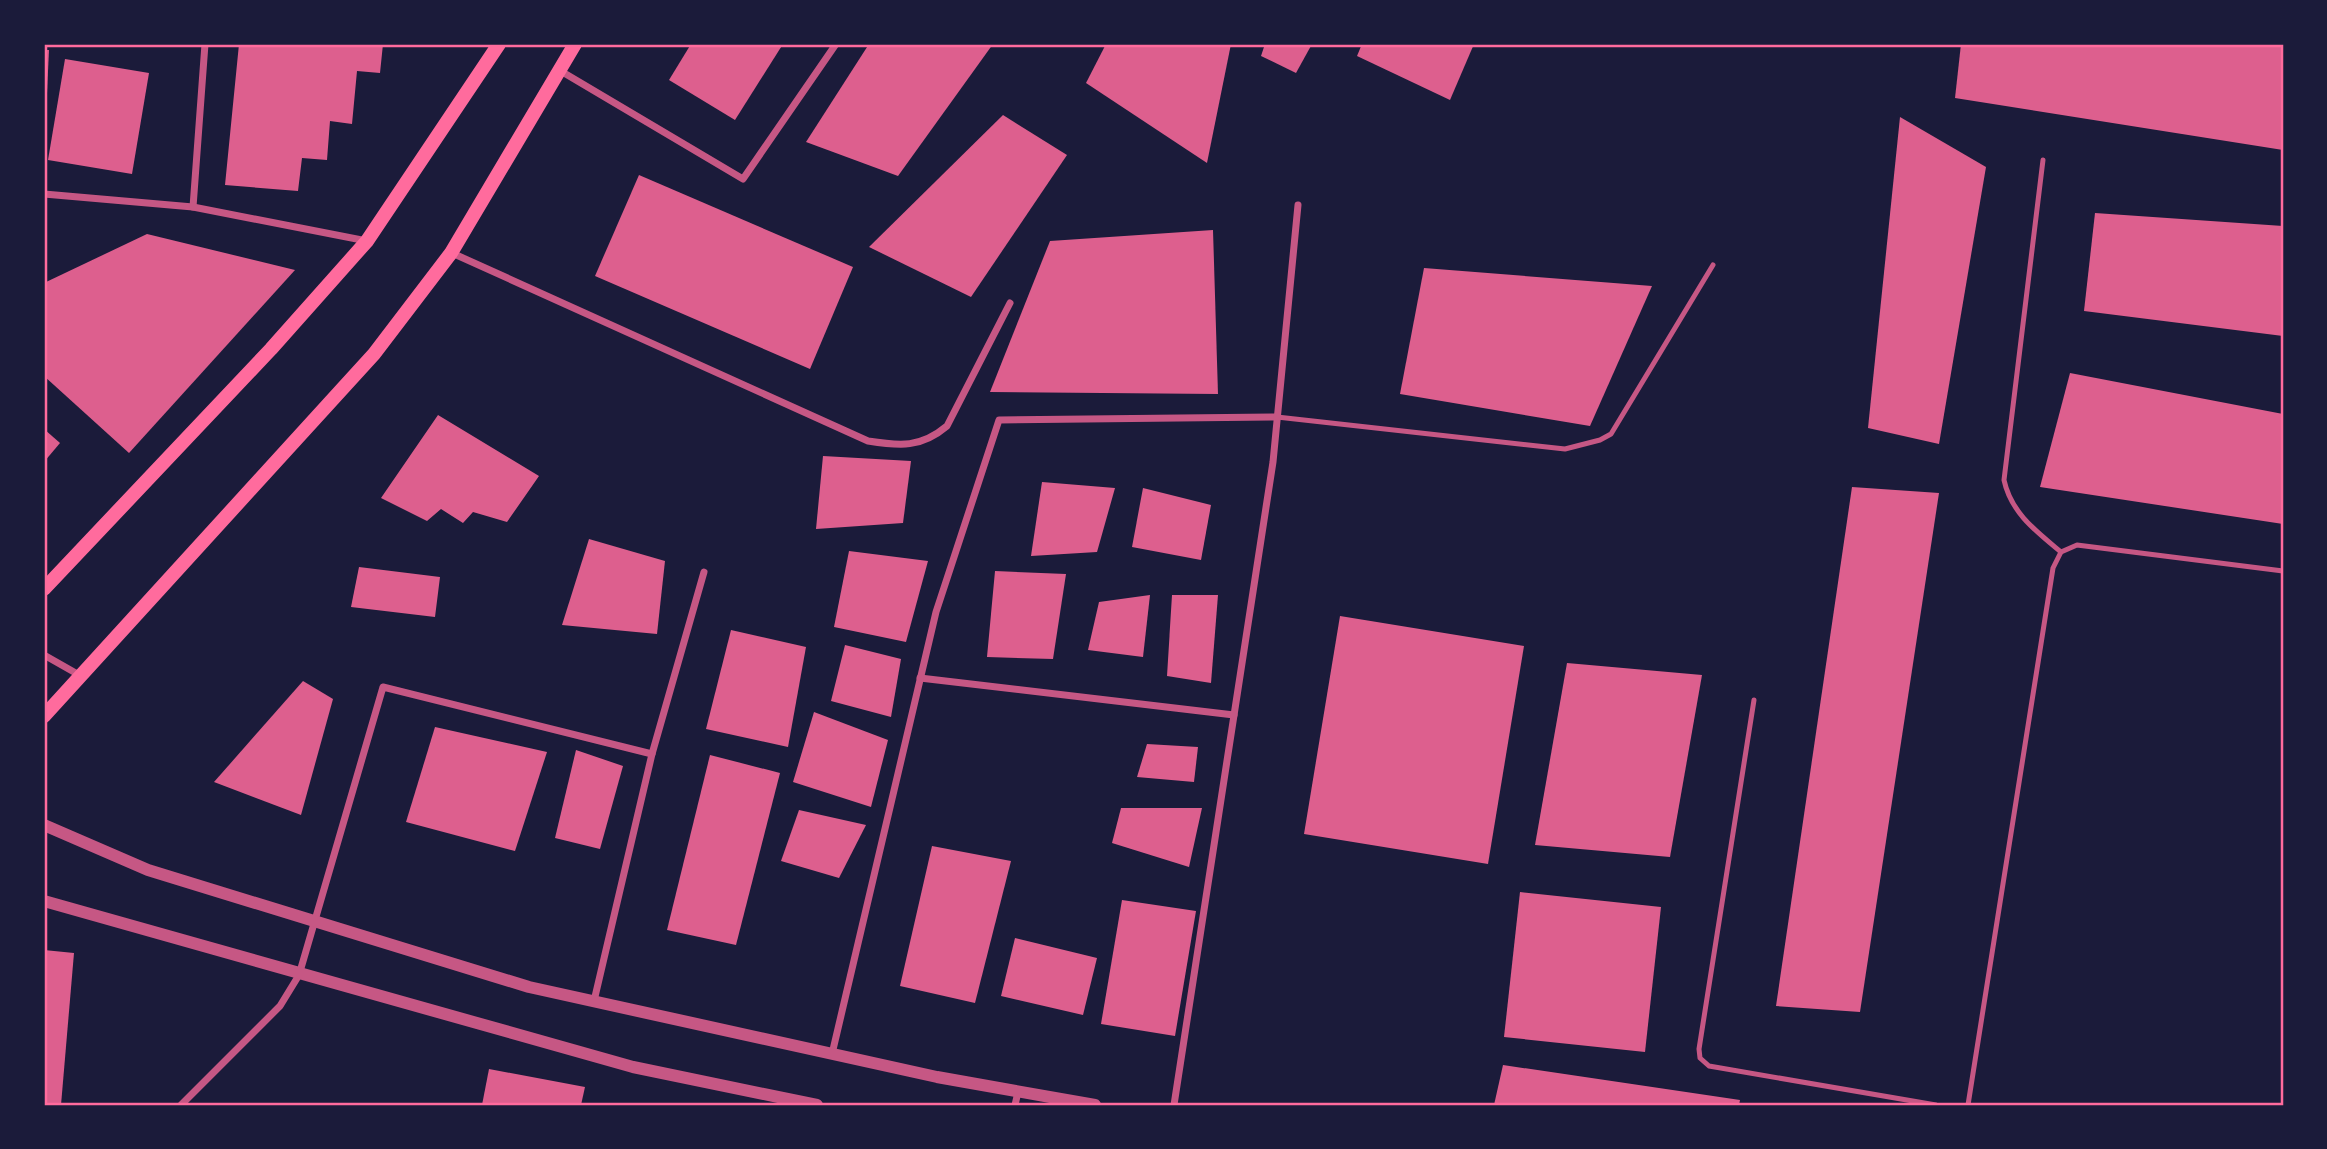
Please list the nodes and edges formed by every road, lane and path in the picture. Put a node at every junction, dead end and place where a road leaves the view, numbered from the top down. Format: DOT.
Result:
graph roads {
  1 [pos="205,44"];
  2 [pos="499,44"];
  3 [pos="575,44"];
  4 [pos="836,44"];
  5 [pos="558,70"];
  6 [pos="2043,160"];
  7 [pos="44,194"];
  8 [pos="1298,205"];
  9 [pos="193,207"];
  10 [pos="368,241"];
  11 [pos="451,253"];
  12 [pos="1713,265"];
  13 [pos="1010,303"];
  14 [pos="1275,417"];
  15 [pos="2061,552"];
  16 [pos="2283,571"];
  17 [pos="704,572"];
  18 [pos="44,589"];
  19 [pos="44,655"];
  20 [pos="81,676"];
  21 [pos="920,678"];
  22 [pos="1754,700"];
  23 [pos="1234,715"];
  24 [pos="44,716"];
  25 [pos="652,754"];
  26 [pos="44,825"];
  27 [pos="44,901"];
  28 [pos="317,920"];
  29 [pos="299,975"];
  30 [pos="594,1001"];
  31 [pos="832,1054"];
  32 [pos="1016,1099"];
  33 [pos="181,1105"];
  34 [pos="817,1105"];
  35 [pos="1095,1105"];
  36 [pos="1174,1105"];
  37 [pos="1936,1105"];
  38 [pos="1968,1105"];
  1 -- 9 [label="street"];
  2 -- 10 [label="main road"];
  3 -- 5 [label="main road"];
  4 -- 5 [label="street"];
  5 -- 11 [label="main road"];
  6 -- 15 [label="lane"];
  7 -- 9 [label="street"];
  8 -- 14 [label="street"];
  9 -- 10 [label="street"];
  10 -- 18 [label="main road"];
  11 -- 13 [label="street"];
  11 -- 20 [label="main road"];
  12 -- 14 [label="lane"];
  14 -- 21 [label="street"];
  14 -- 23 [label="street"];
  15 -- 16 [label="lane"];
  15 -- 38 [label="lane"];
  17 -- 25 [label="street"];
  19 -- 20 [label="street"];
  20 -- 24 [label="main road"];
  21 -- 23 [label="street"];
  21 -- 31 [label="street"];
  22 -- 37 [label="lane"];
  23 -- 36 [label="street"];
  25 -- 28 [label="street"];
  25 -- 30 [label="street"];
  26 -- 28 [label="street"];
  27 -- 29 [label="street"];
  28 -- 29 [label="street"];
  28 -- 30 [label="street"];
  29 -- 33 [label="street"];
  29 -- 34 [label="street"];
  30 -- 31 [label="street"];
  31 -- 32 [label="street"];
  32 -- 35 [label="street"];
}
